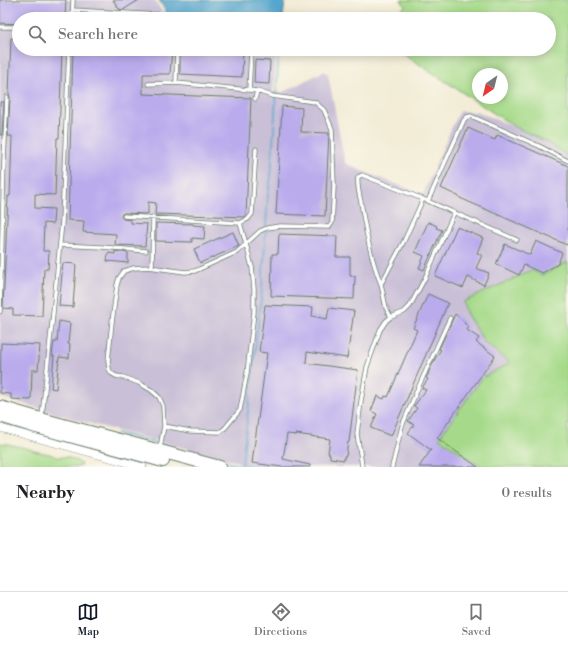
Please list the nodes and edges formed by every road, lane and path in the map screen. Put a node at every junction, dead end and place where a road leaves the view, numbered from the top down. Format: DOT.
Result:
graph roads {
  1 [pos="73,0"];
  2 [pos="72,10"];
  3 [pos="107,12"];
  4 [pos="0,27"];
  5 [pos="6,27"];
  6 [pos="12,27"];
  7 [pos="0,31"];
  8 [pos="70,56"];
  9 [pos="177,56"];
  10 [pos="251,56"];
  11 [pos="176,83"];
  12 [pos="148,84"];
  13 [pos="249,90"];
  14 [pos="256,91"];
  15 [pos="7,97"];
  16 [pos="256,99"];
  17 [pos="256,149"];
  18 [pos="2,160"];
  19 [pos="568,161"];
  20 [pos="423,200"];
  21 [pos="428,202"];
  22 [pos="454,213"];
  23 [pos="124,216"];
  24 [pos="153,217"];
  25 [pos="240,223"];
  26 [pos="517,240"];
  27 [pos="246,244"];
  28 [pos="60,246"];
  29 [pos="146,251"];
  30 [pos="152,267"];
  31 [pos="381,284"];
  32 [pos="0,312"];
  33 [pos="391,317"];
  34 [pos="450,318"];
  35 [pos="0,407"];
  36 [pos="0,416"];
  37 [pos="41,419"];
  38 [pos="164,426"];
  39 [pos="0,428"];
  40 [pos="160,451"];
  41 [pos="139,461"];
  42 [pos="188,467"];
  43 [pos="220,467"];
  44 [pos="362,467"];
  45 [pos="392,467"];
  1 -- 2 [label="lane"];
  2 -- 3 [label="lane"];
  4 -- 5 [label="lane"];
  5 -- 6 [label="lane"];
  5 -- 7 [label="lane"];
  8 -- 28 [label="lane"];
  9 -- 11 [label="lane"];
  10 -- 13 [label="lane"];
  11 -- 12 [label="lane"];
  11 -- 13 [label="lane"];
  13 -- 14 [label="lane"];
  14 -- 16 [label="lane"];
  14 -- 27 [label="lane"];
  15 -- 18 [label="lane"];
  17 -- 25 [label="lane"];
  18 -- 32 [label="lane"];
  19 -- 21 [label="lane"];
  20 -- 21 [label="lane"];
  20 -- 31 [label="lane"];
  20 -- 31 [label="lane"];
  21 -- 22 [label="lane"];
  22 -- 26 [label="lane"];
  22 -- 33 [label="lane"];
  23 -- 24 [label="lane"];
  24 -- 25 [label="lane"];
  24 -- 30 [label="lane"];
  25 -- 27 [label="lane"];
  27 -- 30 [label="lane"];
  27 -- 38 [label="lane"];
  28 -- 29 [label="lane"];
  28 -- 37 [label="lane"];
  30 -- 38 [label="lane"];
  31 -- 33 [label="lane"];
  33 -- 44 [label="lane"];
  34 -- 45 [label="lane"];
  35 -- 37 [label="highway"];
  36 -- 41 [label="highway"];
  37 -- 41 [label="highway"];
  38 -- 40 [label="lane"];
  39 -- 41 [label="street"];
  40 -- 41 [label="highway"];
  40 -- 43 [label="highway"];
  41 -- 42 [label="highway"];
}
